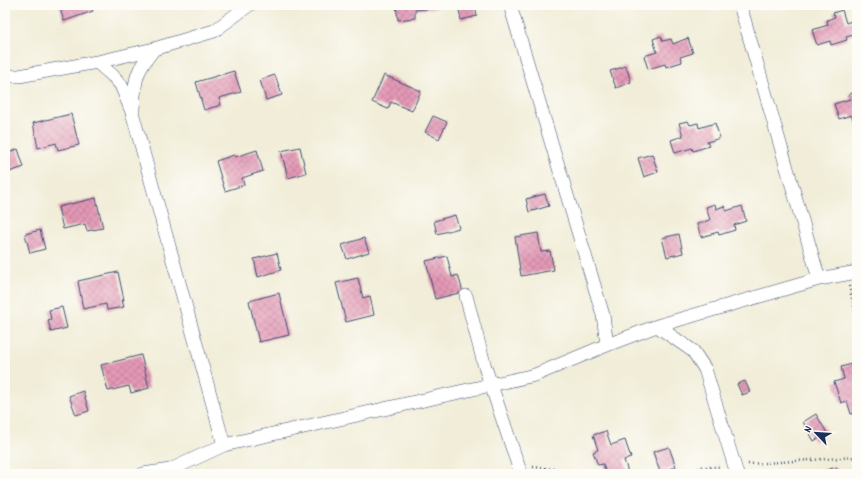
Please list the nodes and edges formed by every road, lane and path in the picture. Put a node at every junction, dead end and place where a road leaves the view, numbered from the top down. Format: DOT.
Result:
graph roads {
  1 [pos="249,5"];
  2 [pos="510,5"];
  3 [pos="740,5"];
  4 [pos="154,49"];
  5 [pos="97,62"];
  6 [pos="5,76"];
  7 [pos="132,112"];
  8 [pos="851,273"];
  9 [pos="819,280"];
  10 [pos="466,296"];
  11 [pos="857,318"];
  12 [pos="657,326"];
  13 [pos="607,345"];
  14 [pos="492,384"];
  15 [pos="224,445"];
  16 [pos="857,457"];
  17 [pos="735,469"];
  18 [pos="520,470"];
  19 [pos="169,472"];
  20 [pos="143,474"];
  21 [pos="581,474"];
  22 [pos="633,474"];
  23 [pos="644,474"];
  24 [pos="683,474"];
  1 -- 4 [label="street"];
  2 -- 13 [label="street"];
  3 -- 9 [label="street"];
  4 -- 5 [label="street"];
  4 -- 7 [label="street"];
  5 -- 6 [label="street"];
  5 -- 7 [label="street"];
  7 -- 15 [label="street"];
  8 -- 9 [label="street"];
  8 -- 11 [label="path"];
  9 -- 12 [label="street"];
  10 -- 14 [label="street"];
  12 -- 13 [label="street"];
  12 -- 17 [label="street"];
  13 -- 14 [label="street"];
  14 -- 15 [label="street"];
  14 -- 18 [label="street"];
  15 -- 19 [label="street"];
  16 -- 17 [label="path"];
  17 -- 24 [label="path"];
  18 -- 21 [label="path"];
  19 -- 20 [label="street"];
  22 -- 23 [label="path"];
}
